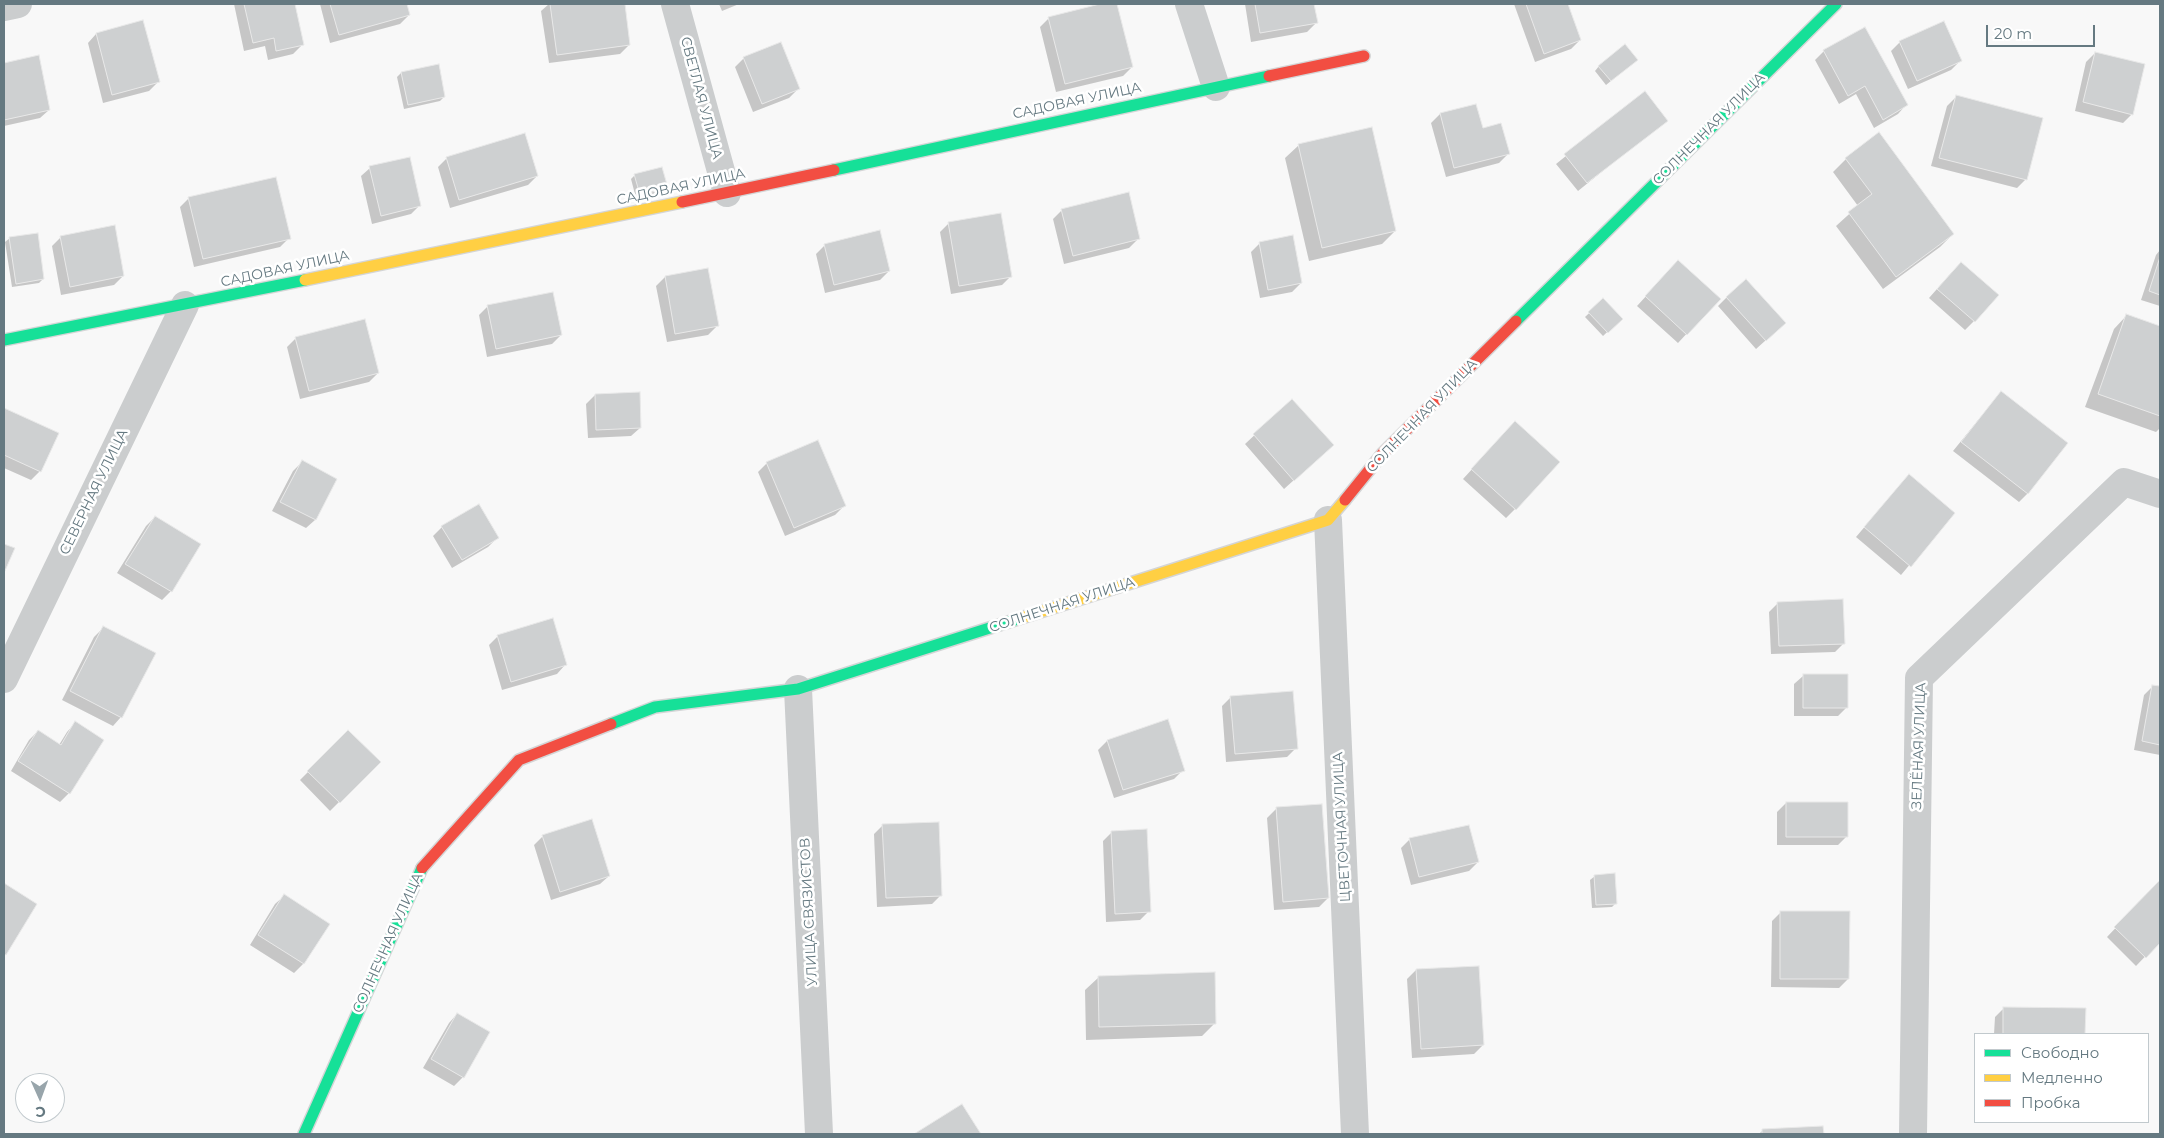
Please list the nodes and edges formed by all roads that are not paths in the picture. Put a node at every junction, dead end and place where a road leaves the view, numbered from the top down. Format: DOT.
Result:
graph roads {
  1 [pos="18,4"];
  2 [pos="675,4"];
  3 [pos="1189,4"];
  4 [pos="1836,4"];
  5 [pos="4,7"];
  6 [pos="1364,56"];
  7 [pos="1216,87"];
  8 [pos="728,193"];
  9 [pos="185,305"];
  10 [pos="4,340"];
  11 [pos="2160,494"];
  12 [pos="1328,520"];
  13 [pos="4,679"];
  14 [pos="798,689"];
  15 [pos="304,1134"];
  16 [pos="819,1134"];
  17 [pos="1355,1134"];
  18 [pos="1913,1134"];
  1 -- 5 [label="street"];
  2 -- 8 [label="street, СВЕТЛАЯ УЛИЦА"];
  3 -- 7 [label="street"];
  4 -- 12 [label="street, СОЛНЕЧНАЯ УЛИЦА"];
  6 -- 7 [label="street, САДОВАЯ УЛИЦА"];
  7 -- 8 [label="street, САДОВАЯ УЛИЦА"];
  8 -- 9 [label="street, САДОВАЯ УЛИЦА"];
  9 -- 10 [label="street, САДОВАЯ УЛИЦА"];
  9 -- 13 [label="street, СЕВЕРНАЯ УЛИЦА"];
  11 -- 18 [label="street, ЗЕЛЁНАЯ УЛИЦА"];
  12 -- 14 [label="street, СОЛНЕЧНАЯ УЛИЦА"];
  12 -- 17 [label="street, ЦВЕТОЧНАЯ УЛИЦА"];
  14 -- 15 [label="street, СОЛНЕЧНАЯ УЛИЦА"];
  14 -- 16 [label="street, УЛИЦА СВЯЗИСТОВ"];
}
